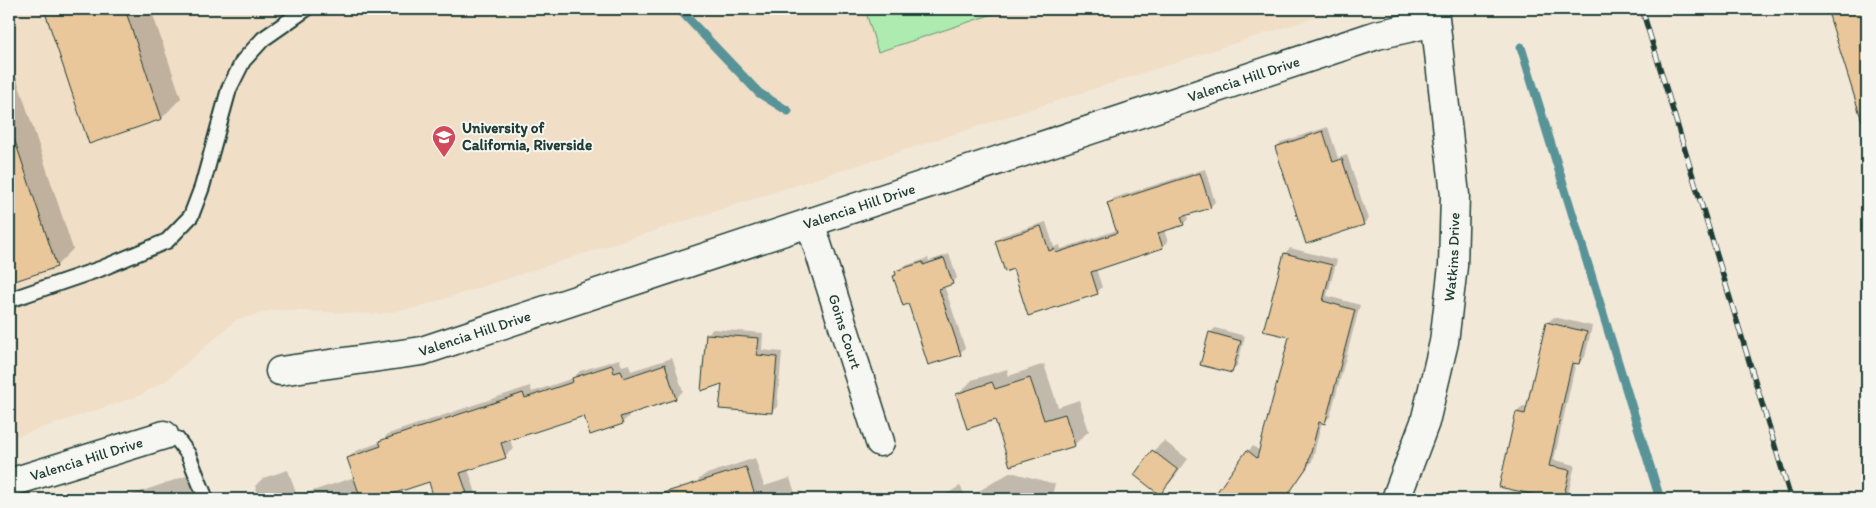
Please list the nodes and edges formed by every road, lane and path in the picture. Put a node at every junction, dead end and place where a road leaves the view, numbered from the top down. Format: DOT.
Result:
graph roads {
  1 [pos="306,9"];
  2 [pos="1434,15"];
  3 [pos="810,222"];
  4 [pos="9,300"];
  5 [pos="280,371"];
  6 [pos="164,435"];
  7 [pos="880,442"];
  8 [pos="9,483"];
  9 [pos="206,499"];
  10 [pos="1396,499"];
  1 -- 4 [label="lane"];
  2 -- 3 [label="street, Valencia Hill Drive"];
  2 -- 10 [label="street, Watkins Drive"];
  3 -- 5 [label="street, Valencia Hill Drive"];
  3 -- 7 [label="street, Goins Court"];
  6 -- 8 [label="street, Valencia Hill Drive"];
  6 -- 9 [label="lane"];
}
